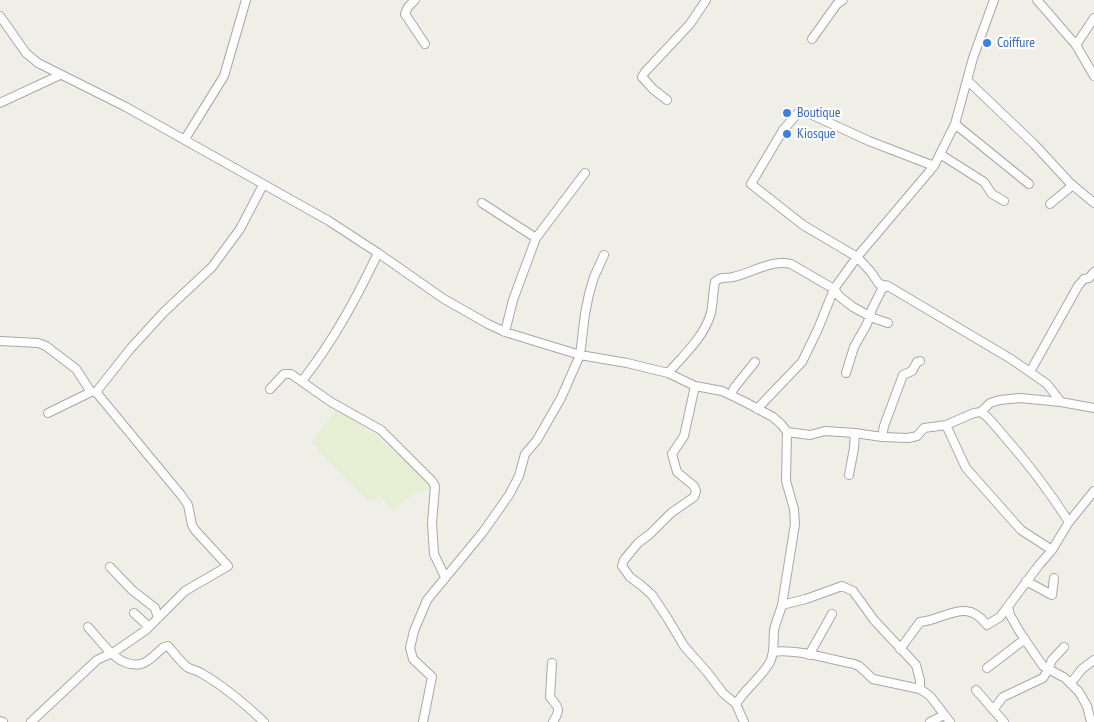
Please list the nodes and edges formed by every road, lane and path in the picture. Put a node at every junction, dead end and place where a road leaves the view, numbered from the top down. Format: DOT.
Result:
graph roads {
  1 [pos="246,0"];
  2 [pos="415,0"];
  3 [pos="706,0"];
  4 [pos="843,0"];
  5 [pos="994,0"];
  6 [pos="1037,0"];
  7 [pos="0,16"];
  8 [pos="1094,18"];
  9 [pos="812,39"];
  10 [pos="425,44"];
  11 [pos="1076,45"];
  12 [pos="60,75"];
  13 [pos="1094,76"];
  14 [pos="967,80"];
  15 [pos="667,100"];
  16 [pos="0,103"];
  17 [pos="955,124"];
  18 [pos="185,139"];
  19 [pos="940,154"];
  20 [pos="934,166"];
  21 [pos="585,173"];
  22 [pos="1029,184"];
  23 [pos="263,185"];
  24 [pos="1072,185"];
  25 [pos="1004,201"];
  26 [pos="482,203"];
  27 [pos="1094,203"];
  28 [pos="1050,204"];
  29 [pos="536,238"];
  30 [pos="378,253"];
  31 [pos="604,255"];
  32 [pos="857,258"];
  33 [pos="1092,277"];
  34 [pos="888,286"];
  35 [pos="834,289"];
  36 [pos="870,317"];
  37 [pos="888,324"];
  38 [pos="505,332"];
  39 [pos="0,340"];
  40 [pos="580,355"];
  41 [pos="756,362"];
  42 [pos="920,362"];
  43 [pos="1030,372"];
  44 [pos="846,373"];
  45 [pos="668,374"];
  46 [pos="302,381"];
  47 [pos="695,386"];
  48 [pos="270,388"];
  49 [pos="93,392"];
  50 [pos="731,395"];
  51 [pos="1061,402"];
  52 [pos="1094,408"];
  53 [pos="757,409"];
  54 [pos="981,412"];
  55 [pos="48,413"];
  56 [pos="946,425"];
  57 [pos="788,432"];
  58 [pos="855,433"];
  59 [pos="882,437"];
  60 [pos="849,475"];
  61 [pos="1094,491"];
  62 [pos="1069,522"];
  63 [pos="1052,550"];
  64 [pos="110,567"];
  65 [pos="445,577"];
  66 [pos="1054,578"];
  67 [pos="1026,581"];
  68 [pos="782,605"];
  69 [pos="1008,606"];
  70 [pos="134,613"];
  71 [pos="832,614"];
  72 [pos="158,618"];
  73 [pos="88,627"];
  74 [pos="149,627"];
  75 [pos="1025,639"];
  76 [pos="1064,647"];
  77 [pos="900,649"];
  78 [pos="773,652"];
  79 [pos="112,653"];
  80 [pos="809,655"];
  81 [pos="1094,660"];
  82 [pos="552,663"];
  83 [pos="988,668"];
  84 [pos="1048,670"];
  85 [pos="1071,683"];
  86 [pos="920,689"];
  87 [pos="976,690"];
  88 [pos="736,704"];
  89 [pos="993,710"];
  90 [pos="944,715"];
  91 [pos="31,722"];
  92 [pos="264,722"];
  93 [pos="423,722"];
  94 [pos="553,722"];
  95 [pos="744,722"];
  96 [pos="930,722"];
  97 [pos="950,722"];
  98 [pos="1004,722"];
  99 [pos="1091,722"];
  1 -- 18 [label="street"];
  2 -- 10 [label="street"];
  3 -- 15 [label="street"];
  4 -- 9 [label="street"];
  5 -- 14 [label="street"];
  6 -- 11 [label="street"];
  7 -- 12 [label="street"];
  8 -- 11 [label="street"];
  11 -- 13 [label="street"];
  12 -- 16 [label="street"];
  12 -- 18 [label="street"];
  14 -- 17 [label="street"];
  14 -- 24 [label="street"];
  17 -- 19 [label="street"];
  17 -- 22 [label="street"];
  18 -- 23 [label="street"];
  19 -- 20 [label="street"];
  19 -- 25 [label="street"];
  20 -- 32 [label="street"];
  20 -- 32 [label="street"];
  21 -- 29 [label="street"];
  23 -- 30 [label="street"];
  23 -- 49 [label="street"];
  24 -- 27 [label="street"];
  24 -- 28 [label="street"];
  26 -- 29 [label="street"];
  29 -- 38 [label="street"];
  30 -- 38 [label="street"];
  30 -- 46 [label="street"];
  31 -- 40 [label="street"];
  32 -- 34 [label="street"];
  32 -- 35 [label="street"];
  33 -- 43 [label="street"];
  34 -- 36 [label="street"];
  34 -- 43 [label="street"];
  35 -- 36 [label="street"];
  35 -- 45 [label="street"];
  35 -- 53 [label="street"];
  36 -- 37 [label="street"];
  36 -- 44 [label="street"];
  38 -- 40 [label="street"];
  39 -- 49 [label="street"];
  40 -- 45 [label="street"];
  40 -- 65 [label="street"];
  41 -- 50 [label="street"];
  42 -- 59 [label="street"];
  43 -- 51 [label="street"];
  45 -- 47 [label="street"];
  46 -- 48 [label="street"];
  46 -- 65 [label="street"];
  47 -- 50 [label="street"];
  47 -- 88 [label="street"];
  49 -- 55 [label="street"];
  49 -- 72 [label="street"];
  50 -- 53 [label="street"];
  51 -- 52 [label="street"];
  51 -- 54 [label="street"];
  53 -- 57 [label="street"];
  54 -- 56 [label="street"];
  54 -- 62 [label="street"];
  56 -- 59 [label="street"];
  56 -- 63 [label="street"];
  57 -- 58 [label="street"];
  57 -- 68 [label="street"];
  58 -- 59 [label="street"];
  58 -- 60 [label="street"];
  61 -- 62 [label="street"];
  62 -- 63 [label="street"];
  63 -- 67 [label="street"];
  64 -- 72 [label="street"];
  65 -- 93 [label="street"];
  66 -- 67 [label="street"];
  67 -- 69 [label="street"];
  68 -- 77 [label="street"];
  68 -- 78 [label="street"];
  69 -- 75 [label="street"];
  69 -- 77 [label="street"];
  70 -- 74 [label="street"];
  71 -- 80 [label="street"];
  72 -- 74 [label="street"];
  73 -- 79 [label="street"];
  74 -- 79 [label="street"];
  75 -- 83 [label="street"];
  75 -- 84 [label="street"];
  76 -- 84 [label="street"];
  77 -- 86 [label="street"];
  78 -- 80 [label="street"];
  78 -- 88 [label="street"];
  79 -- 91 [label="street"];
  79 -- 92 [label="street"];
  80 -- 86 [label="street"];
  81 -- 85 [label="street"];
  82 -- 94 [label="street"];
  84 -- 85 [label="street"];
  84 -- 89 [label="street"];
  85 -- 99 [label="street"];
  86 -- 90 [label="street"];
  87 -- 89 [label="street"];
  88 -- 95 [label="street"];
  89 -- 98 [label="street"];
  90 -- 96 [label="street"];
  90 -- 97 [label="street"];
}
